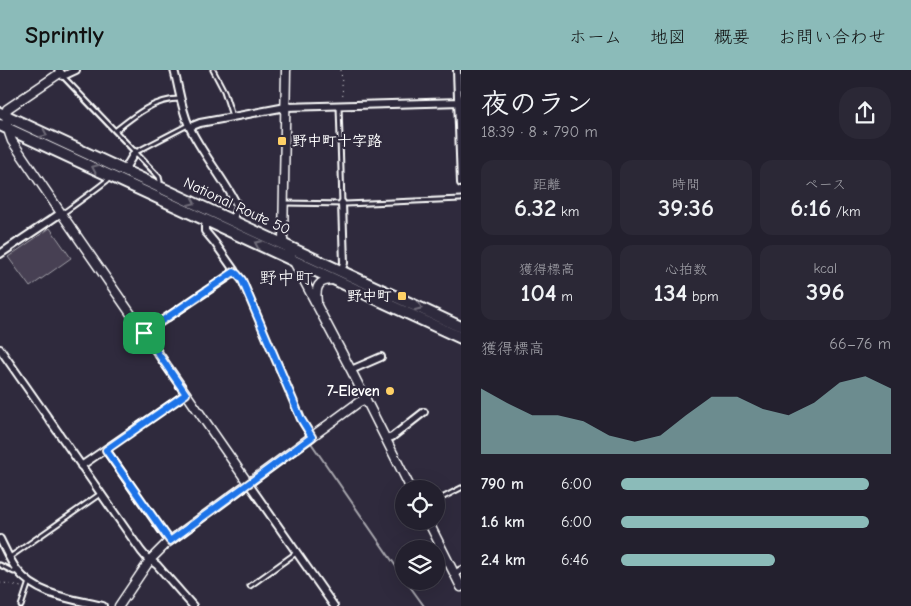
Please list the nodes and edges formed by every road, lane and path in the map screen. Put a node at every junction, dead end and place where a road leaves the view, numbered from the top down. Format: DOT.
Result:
graph roads {
  1 [pos="76,70"];
  2 [pos="174,70"];
  3 [pos="213,70"];
  4 [pos="286,70"];
  5 [pos="342,70"];
  6 [pos="457,70"];
  7 [pos="60,73"];
  8 [pos="181,99"];
  9 [pos="459,102"];
  10 [pos="341,105"];
  11 [pos="286,107"];
  12 [pos="232,117"];
  13 [pos="3,121"];
  14 [pos="189,126"];
  15 [pos="115,131"];
  16 [pos="135,152"];
  17 [pos="123,170"];
  18 [pos="112,176"];
  19 [pos="461,182"];
  20 [pos="158,186"];
  21 [pos="461,199"];
  22 [pos="285,203"];
  23 [pos="342,203"];
  24 [pos="61,213"];
  25 [pos="208,221"];
  26 [pos="232,221"];
  27 [pos="285,245"];
  28 [pos="0,254"];
  29 [pos="294,261"];
  30 [pos="341,271"];
  31 [pos="234,272"];
  32 [pos="336,280"];
  33 [pos="317,304"];
  34 [pos="461,327"];
  35 [pos="144,333"];
  36 [pos="461,338"];
  37 [pos="0,349"];
  38 [pos="381,357"];
  39 [pos="351,370"];
  40 [pos="186,394"];
  41 [pos="366,399"];
  42 [pos="424,412"];
  43 [pos="312,437"];
  44 [pos="386,439"];
  45 [pos="106,450"];
  46 [pos="82,466"];
  47 [pos="407,480"];
  48 [pos="248,483"];
  49 [pos="461,488"];
  50 [pos="100,494"];
  51 [pos="445,496"];
  52 [pos="433,530"];
  53 [pos="0,539"];
  54 [pos="170,541"];
  55 [pos="296,553"];
  56 [pos="10,558"];
  57 [pos="150,560"];
  58 [pos="0,565"];
  59 [pos="18,571"];
  60 [pos="456,573"];
  61 [pos="0,582"];
  62 [pos="28,584"];
  63 [pos="250,586"];
  64 [pos="461,587"];
  65 [pos="22,606"];
  66 [pos="103,606"];
  67 [pos="119,606"];
  68 [pos="193,606"];
  69 [pos="334,606"];
  1 -- 7 [label="street"];
  2 -- 8 [label="street"];
  3 -- 12 [label="lane"];
  4 -- 11 [label="street"];
  5 -- 10 [label="path"];
  6 -- 9 [label="street"];
  7 -- 13 [label="street"];
  7 -- 15 [label="lane"];
  8 -- 14 [label="street"];
  8 -- 15 [label="lane"];
  9 -- 10 [label="street"];
  9 -- 19 [label="street"];
  10 -- 11 [label="street"];
  10 -- 23 [label="lane"];
  11 -- 12 [label="street"];
  11 -- 22 [label="street"];
  12 -- 14 [label="street"];
  13 -- 17 [label="highway, National Route 50, one-way"];
  18 -- 13 [label="highway, National Route 50, one-way"];
  13 -- 24 [label="street"];
  14 -- 16 [label="lane"];
  14 -- 26 [label="street"];
  15 -- 16 [label="lane"];
  16 -- 17 [label="street"];
  16 -- 20 [label="lane"];
  17 -- 18 [label="street"];
  17 -- 20 [label="highway, National Route 50"];
  18 -- 24 [label="lane"];
  18 -- 25 [label="highway, National Route 50"];
  20 -- 26 [label="highway, National Route 50, one-way"];
  21 -- 23 [label="lane"];
  22 -- 23 [label="lane"];
  22 -- 27 [label="street"];
  23 -- 30 [label="street"];
  24 -- 28 [label="street"];
  24 -- 35 [label="street"];
  29 -- 25 [label="highway, National Route 50, one-way"];
  25 -- 31 [label="street"];
  26 -- 27 [label="highway, National Route 50"];
  27 -- 29 [label="street"];
  27 -- 30 [label="highway, National Route 50"];
  29 -- 32 [label="highway, National Route 50"];
  29 -- 33 [label="street"];
  30 -- 34 [label="highway, National Route 50, one-way"];
  31 -- 35 [label="street"];
  31 -- 43 [label="lane"];
  32 -- 33 [label="street"];
  32 -- 36 [label="highway, National Route 50"];
  33 -- 39 [label="street"];
  35 -- 40 [label="street"];
  37 -- 46 [label="street"];
  38 -- 39 [label="street"];
  39 -- 41 [label="street"];
  40 -- 45 [label="street"];
  40 -- 48 [label="street"];
  41 -- 43 [label="street"];
  41 -- 44 [label="street"];
  42 -- 44 [label="street"];
  43 -- 48 [label="street"];
  44 -- 47 [label="street"];
  45 -- 46 [label="street"];
  45 -- 54 [label="street"];
  46 -- 50 [label="street"];
  48 -- 54 [label="street"];
  48 -- 55 [label="street"];
  49 -- 51 [label="lane"];
  50 -- 56 [label="lane"];
  50 -- 57 [label="street"];
  52 -- 60 [label="street"];
  53 -- 56 [label="street"];
  54 -- 57 [label="street"];
  55 -- 63 [label="lane"];
  55 -- 69 [label="street"];
  56 -- 59 [label="street"];
  57 -- 67 [label="street"];
  57 -- 68 [label="street"];
  58 -- 59 [label="lane"];
  59 -- 62 [label="street"];
  60 -- 64 [label="street"];
  61 -- 62 [label="path"];
  62 -- 65 [label="lane"];
  62 -- 66 [label="street"];
}
